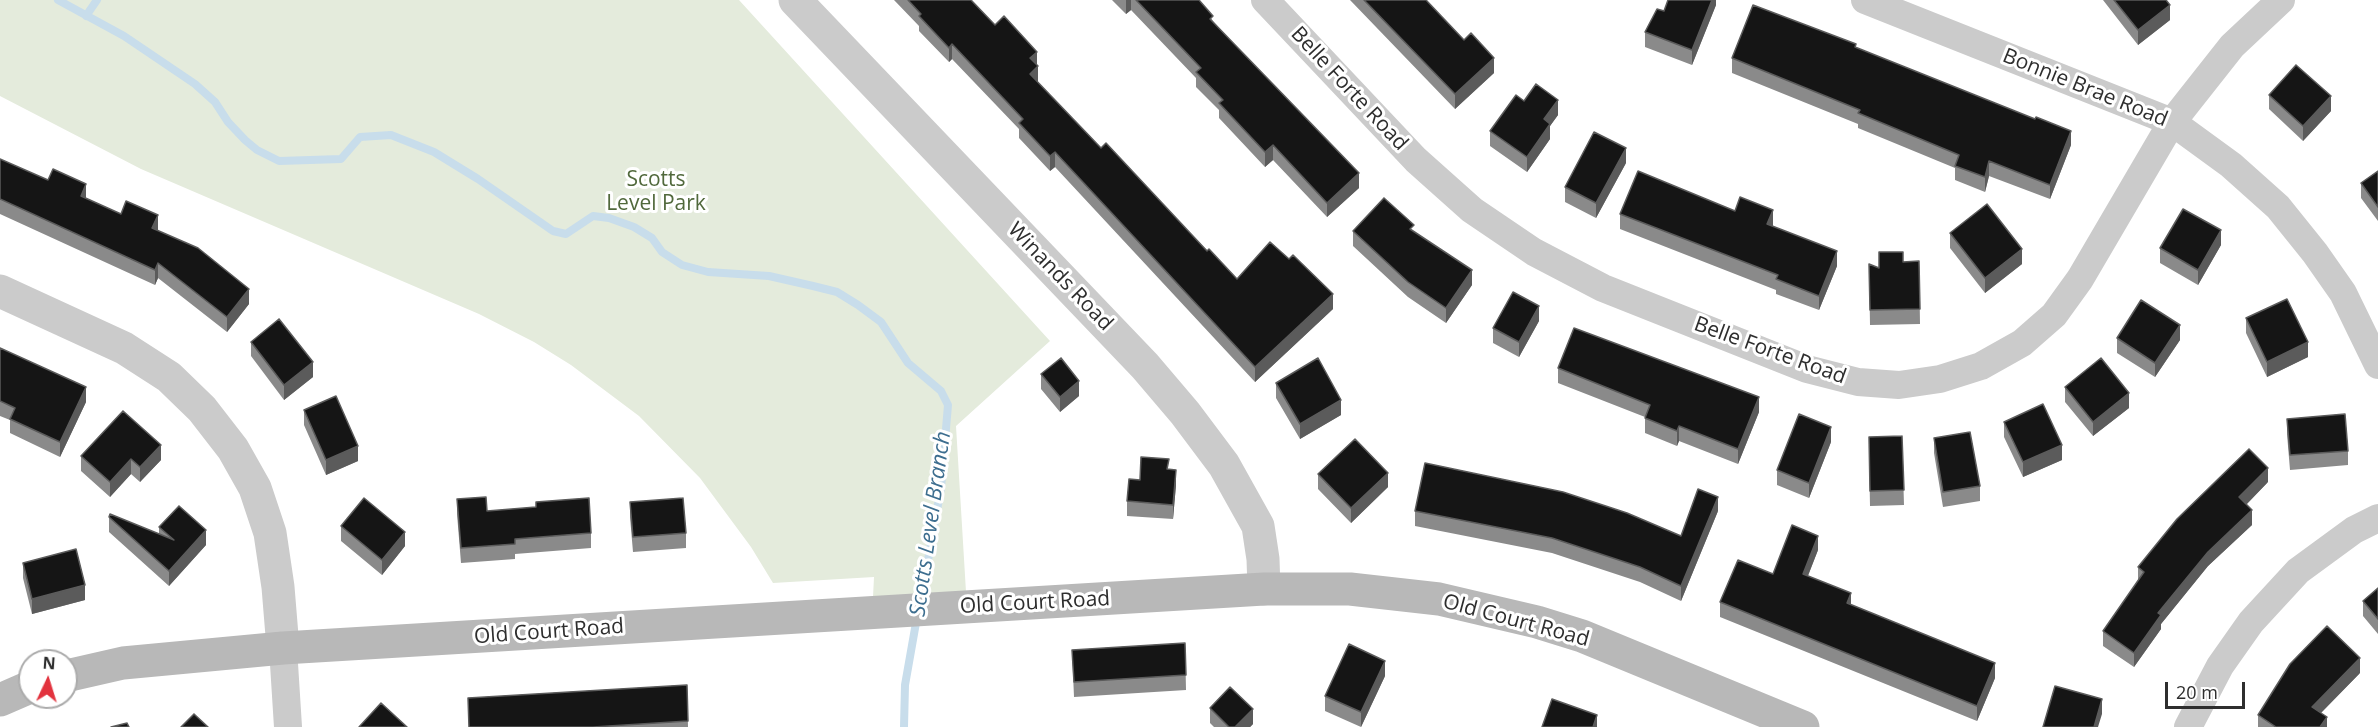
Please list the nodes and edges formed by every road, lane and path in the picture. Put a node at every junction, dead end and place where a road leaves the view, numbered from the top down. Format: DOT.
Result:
graph roads {
  1 [pos="795,0"];
  2 [pos="1264,0"];
  3 [pos="1864,0"];
  4 [pos="2281,0"];
  5 [pos="2172,122"];
  6 [pos="0,291"];
  7 [pos="2378,365"];
  8 [pos="2378,518"];
  9 [pos="1264,589"];
  10 [pos="283,648"];
  11 [pos="78,673"];
  12 [pos="18,692"];
  13 [pos="0,700"];
  14 [pos="288,727"];
  15 [pos="1803,727"];
  16 [pos="2188,727"];
  1 -- 9 [label="street, Winands Road"];
  2 -- 5 [label="street, Belle Forte Road"];
  3 -- 5 [label="street, Bonnie Brae Road"];
  4 -- 5 [label="street, Belle Forte Road"];
  5 -- 7 [label="street, Bonnie Brae Road"];
  6 -- 10 [label="street"];
  8 -- 16 [label="street"];
  9 -- 10 [label="main road, Old Court Road"];
  9 -- 15 [label="main road, Old Court Road"];
  10 -- 11 [label="main road, Old Court Road"];
  10 -- 14 [label="street"];
  12 -- 13 [label="main road"];
}
